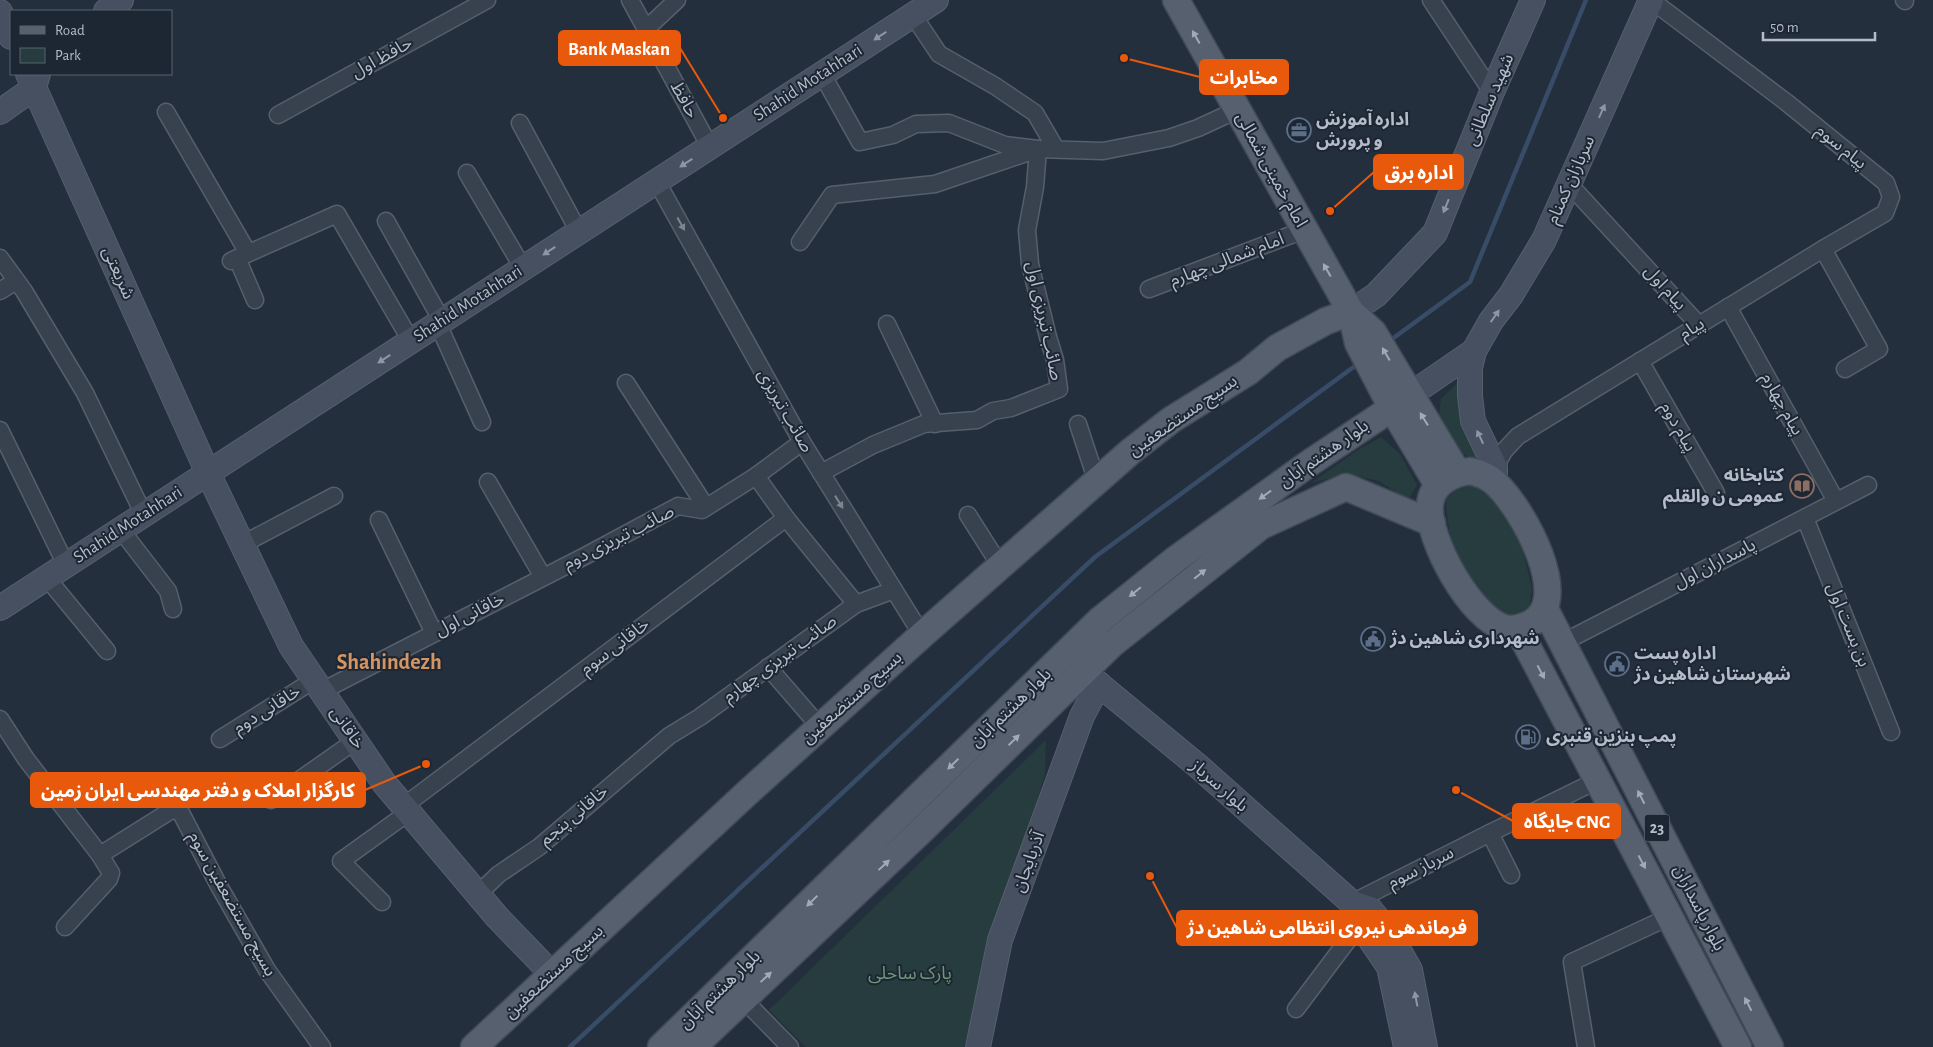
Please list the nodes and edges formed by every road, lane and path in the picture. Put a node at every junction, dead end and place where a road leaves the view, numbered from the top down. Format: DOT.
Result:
graph roads {
  1 [pos="121,0"];
  2 [pos="487,0"];
  3 [pos="630,0"];
  4 [pos="677,0"];
  5 [pos="936,0"];
  6 [pos="1431,0"];
  7 [pos="1533,0"];
  8 [pos="1651,0"];
  9 [pos="1181,2"];
  10 [pos="107,10"];
  11 [pos="0,12"];
  12 [pos="912,15"];
  13 [pos="646,29"];
  14 [pos="10,36"];
  15 [pos="822,74"];
  16 [pos="33,78"];
  17 [pos="1492,92"];
  18 [pos="1237,110"];
  19 [pos="0,112"];
  20 [pos="166,112"];
  21 [pos="278,116"];
  22 [pos="520,123"];
  23 [pos="710,147"];
  24 [pos="1038,149"];
  25 [pos="1056,149"];
  26 [pos="468,172"];
  27 [pos="657,182"];
  28 [pos="1569,184"];
  29 [pos="1891,197"];
  30 [pos="386,221"];
  31 [pos="1304,230"];
  32 [pos="579,232"];
  33 [pos="800,242"];
  34 [pos="1823,249"];
  35 [pos="239,257"];
  36 [pos="0,258"];
  37 [pos="523,268"];
  38 [pos="16,281"];
  39 [pos="1150,289"];
  40 [pos="0,291"];
  41 [pos="255,300"];
  42 [pos="1728,307"];
  43 [pos="440,323"];
  44 [pos="887,324"];
  45 [pos="1698,325"];
  46 [pos="1360,331"];
  47 [pos="411,341"];
  48 [pos="1474,351"];
  49 [pos="1640,361"];
  50 [pos="1846,369"];
  51 [pos="626,383"];
  52 [pos="1395,392"];
  53 [pos="482,422"];
  54 [pos="935,424"];
  55 [pos="1078,424"];
  56 [pos="0,430"];
  57 [pos="802,442"];
  58 [pos="208,473"];
  59 [pos="821,473"];
  60 [pos="1495,475"];
  61 [pos="756,476"];
  62 [pos="1447,479"];
  63 [pos="488,482"];
  64 [pos="1097,482"];
  65 [pos="1868,485"];
  66 [pos="1716,493"];
  67 [pos="334,496"];
  68 [pos="1836,501"];
  69 [pos="706,507"];
  70 [pos="144,515"];
  71 [pos="968,515"];
  72 [pos="786,518"];
  73 [pos="1804,518"];
  74 [pos="379,520"];
  75 [pos="1432,523"];
  76 [pos="121,530"];
  77 [pos="241,545"];
  78 [pos="1001,567"];
  79 [pos="57,571"];
  80 [pos="541,579"];
  81 [pos="894,590"];
  82 [pos="856,604"];
  83 [pos="0,608"];
  84 [pos="1545,608"];
  85 [pos="173,609"];
  86 [pos="1518,629"];
  87 [pos="434,633"];
  88 [pos="922,635"];
  89 [pos="1562,642"];
  90 [pos="107,651"];
  91 [pos="768,667"];
  92 [pos="1083,670"];
  93 [pos="318,686"];
  94 [pos="0,719"];
  95 [pos="820,727"];
  96 [pos="1890,732"];
  97 [pos="669,736"];
  98 [pos="220,739"];
  99 [pos="355,741"];
  100 [pos="1598,780"];
  101 [pos="271,800"];
  102 [pos="406,809"];
  103 [pos="1490,834"];
  104 [pos="100,855"];
  105 [pos="1511,875"];
  106 [pos="843,888"];
  107 [pos="478,894"];
  108 [pos="382,902"];
  109 [pos="1356,913"];
  110 [pos="1671,916"];
  111 [pos="65,927"];
  112 [pos="552,974"];
  113 [pos="743,999"];
  114 [pos="1296,1009"];
  115 [pos="322,1047"];
  116 [pos="474,1047"];
  117 [pos="661,1047"];
  118 [pos="693,1047"];
  119 [pos="790,1047"];
  120 [pos="978,1047"];
  121 [pos="1406,1047"];
  122 [pos="1425,1047"];
  123 [pos="1586,1047"];
  124 [pos="1738,1047"];
  125 [pos="1770,1047"];
  1 -- 10 [label="street"];
  2 -- 21 [label="street, حافظ اول"];
  3 -- 13 [label="street, حافظ"];
  4 -- 13 [label="street"];
  5 -- 12 [label="street, Shahid Motahhari"];
  6 -- 17 [label="street"];
  7 -- 17 [label="street, شهید سلطانی"];
  28 -- 8 [label="street, سربازان کمنام, one-way"];
  8 -- 29 [label="street, پیام سوم"];
  18 -- 9 [label="main road, امام خمینی شمالی, one-way"];
  11 -- 14 [label="street"];
  12 -- 15 [label="street, Shahid Motahhari, one-way"];
  12 -- 25 [label="street"];
  13 -- 23 [label="street, حافظ"];
  15 -- 23 [label="street, Shahid Motahhari"];
  15 -- 24 [label="street"];
  16 -- 19 [label="street"];
  16 -- 58 [label="street, شریعتی"];
  17 -- 46 [label="street, شهید سلطانی, one-way"];
  18 -- 25 [label="street"];
  18 -- 31 [label="main road, امام خمینی شمالی"];
  20 -- 35 [label="street"];
  22 -- 32 [label="street"];
  23 -- 27 [label="street, Shahid Motahhari, one-way"];
  24 -- 25 [label="street"];
  24 -- 33 [label="street"];
  24 -- 54 [label="street, صائب تبریزی اول"];
  26 -- 37 [label="street"];
  27 -- 32 [label="street, Shahid Motahhari"];
  27 -- 57 [label="street, صائب تبریزی, one-way"];
  28 -- 45 [label="street, پیام اول"];
  48 -- 28 [label="street, سربازان کمنام, one-way"];
  29 -- 34 [label="street, پیام"];
  30 -- 43 [label="street"];
  31 -- 39 [label="street, امام شمالی چهارم"];
  46 -- 31 [label="main road, امام خمینی شمالی, one-way"];
  32 -- 37 [label="street, Shahid Motahhari, one-way"];
  34 -- 42 [label="street, پیام"];
  34 -- 50 [label="street"];
  35 -- 41 [label="street"];
  35 -- 47 [label="street"];
  36 -- 38 [label="street"];
  37 -- 43 [label="street, Shahid Motahhari"];
  38 -- 40 [label="street"];
  38 -- 70 [label="street"];
  42 -- 45 [label="street, پیام"];
  42 -- 68 [label="street, پیام چهارم"];
  43 -- 47 [label="street, Shahid Motahhari"];
  43 -- 53 [label="street"];
  44 -- 54 [label="street"];
  45 -- 49 [label="street, پیام"];
  46 -- 52 [label="main road, امام خمینی شمالی"];
  46 -- 64 [label="main road, بسیج مستضعفین"];
  47 -- 58 [label="street, Shahid Motahhari, one-way"];
  48 -- 52 [label="street, سربازان کمنام"];
  60 -- 48 [label="street, سربازان کمنام, one-way"];
  49 -- 60 [label="street, پیام"];
  49 -- 66 [label="street, پیام دوم"];
  51 -- 69 [label="street"];
  52 -- 62 [label="main road"];
  52 -- 92 [label="main road, بلوار هشتم آبان, one-way"];
  54 -- 59 [label="street, صائب تبریزی اول"];
  55 -- 64 [label="street"];
  56 -- 79 [label="street"];
  57 -- 59 [label="street, صائب تبریزی"];
  57 -- 61 [label="street"];
  58 -- 70 [label="street, Shahid Motahhari"];
  58 -- 77 [label="street, خاقانی"];
  59 -- 81 [label="street, صائب تبریزی, one-way"];
  60 -- 62 [label="main road, 23"];
  60 -- 84 [label="main road, 23"];
  61 -- 69 [label="street"];
  61 -- 72 [label="street"];
  62 -- 75 [label="main road"];
  63 -- 80 [label="street"];
  64 -- 78 [label="main road, بسیج مستضعفین"];
  65 -- 68 [label="street, پاسداران اول"];
  67 -- 77 [label="street"];
  68 -- 73 [label="street, پاسداران اول"];
  69 -- 80 [label="street, صائب تبریزی دوم"];
  70 -- 76 [label="street, Shahid Motahhari"];
  71 -- 78 [label="street"];
  72 -- 82 [label="street"];
  72 -- 102 [label="street, خاقانی سوم"];
  73 -- 89 [label="street, پاسداران اول"];
  73 -- 96 [label="street, بن بست اول"];
  74 -- 87 [label="street"];
  75 -- 86 [label="main road"];
  92 -- 75 [label="main road, بلوار هشتم آبان, one-way"];
  76 -- 79 [label="street, Shahid Motahhari"];
  76 -- 85 [label="street"];
  77 -- 93 [label="street, خاقانی"];
  78 -- 88 [label="main road, بسیج مستضعفین"];
  79 -- 83 [label="street, Shahid Motahhari"];
  79 -- 90 [label="street"];
  80 -- 87 [label="street, خاقانی اول"];
  81 -- 82 [label="street, صائب تبریزی چهارم"];
  81 -- 88 [label="street, صائب تبریزی"];
  82 -- 91 [label="street, صائب تبریزی چهارم"];
  84 -- 86 [label="main road"];
  84 -- 89 [label="main road, بلوار پاسداران / 23"];
  86 -- 100 [label="main road, بلوار پاسداران / 23, one-way"];
  87 -- 93 [label="street, خاقانی اول"];
  88 -- 95 [label="main road, بسیج مستضعفین"];
  125 -- 89 [label="main road, بلوار پاسداران / 23, one-way"];
  91 -- 95 [label="street"];
  91 -- 97 [label="street, صائب تبریزی چهارم"];
  92 -- 106 [label="main road, بلوار هشتم آبان"];
  92 -- 109 [label="street, بلوار سرباز"];
  92 -- 120 [label="street, آذربایجان"];
  93 -- 98 [label="street, خاقانی دوم"];
  93 -- 99 [label="street, خاقانی"];
  94 -- 104 [label="street"];
  95 -- 112 [label="main road, بسیج مستضعفین"];
  97 -- 107 [label="street, خاقانی پنجم"];
  99 -- 101 [label="street"];
  99 -- 102 [label="street, خاقانی"];
  100 -- 103 [label="street, سرباز سوم"];
  100 -- 110 [label="main road, بلوار پاسداران / 23, one-way"];
  102 -- 107 [label="street, خاقانی"];
  102 -- 108 [label="street, خاقانی سوم"];
  103 -- 105 [label="street"];
  103 -- 109 [label="street, سرباز سوم"];
  104 -- 111 [label="street"];
  104 -- 115 [label="street, بسیج مستضعفین سوم"];
  113 -- 106 [label="main road, بلوار هشتم آبان, one-way"];
  106 -- 117 [label="main road, بلوار هشتم آبان, one-way"];
  107 -- 112 [label="street, خاقانی"];
  109 -- 114 [label="street"];
  109 -- 121 [label="street, بلوار سرباز"];
  122 -- 109 [label="street, بلوار سرباز, one-way"];
  110 -- 123 [label="street"];
  110 -- 124 [label="main road, بلوار پاسداران / 23"];
  112 -- 116 [label="main road, بسیج مستضعفین"];
  113 -- 118 [label="main road, بلوار هشتم آبان"];
  113 -- 119 [label="street"];
}
